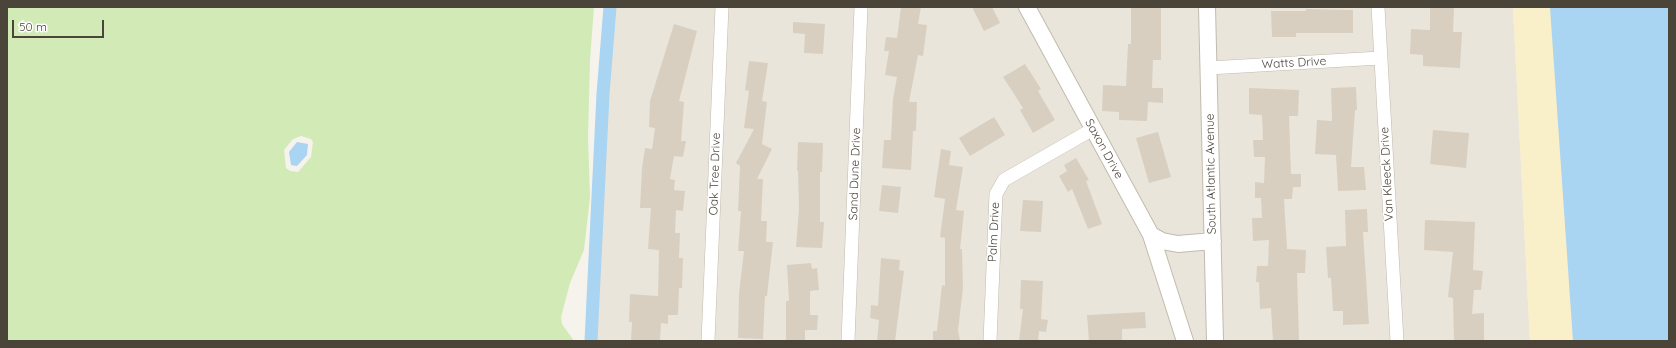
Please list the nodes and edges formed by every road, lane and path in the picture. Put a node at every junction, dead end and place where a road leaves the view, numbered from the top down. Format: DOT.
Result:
graph roads {
  1 [pos="722,7"];
  2 [pos="861,7"];
  3 [pos="1027,7"];
  4 [pos="1207,7"];
  5 [pos="1378,7"];
  6 [pos="1380,58"];
  7 [pos="1209,68"];
  8 [pos="1093,129"];
  9 [pos="1151,235"];
  10 [pos="1213,241"];
  11 [pos="708,341"];
  12 [pos="848,341"];
  13 [pos="990,341"];
  14 [pos="1185,341"];
  15 [pos="1215,341"];
  16 [pos="1396,341"];
  1 -- 11 [label="street, Oak Tree Drive"];
  2 -- 12 [label="street, Sand Dune Drive"];
  3 -- 8 [label="street, Saxon Drive"];
  4 -- 7 [label="street, South Atlantic Avenue"];
  5 -- 6 [label="street, Van Kleeck Drive"];
  6 -- 7 [label="street, Watts Drive"];
  6 -- 16 [label="street, Van Kleeck Drive"];
  7 -- 10 [label="street, South Atlantic Avenue"];
  8 -- 9 [label="street, Saxon Drive"];
  8 -- 13 [label="street, Palm Drive"];
  9 -- 10 [label="street"];
  9 -- 14 [label="street, Saxon Drive"];
  10 -- 15 [label="street, South Atlantic Avenue"];
}
